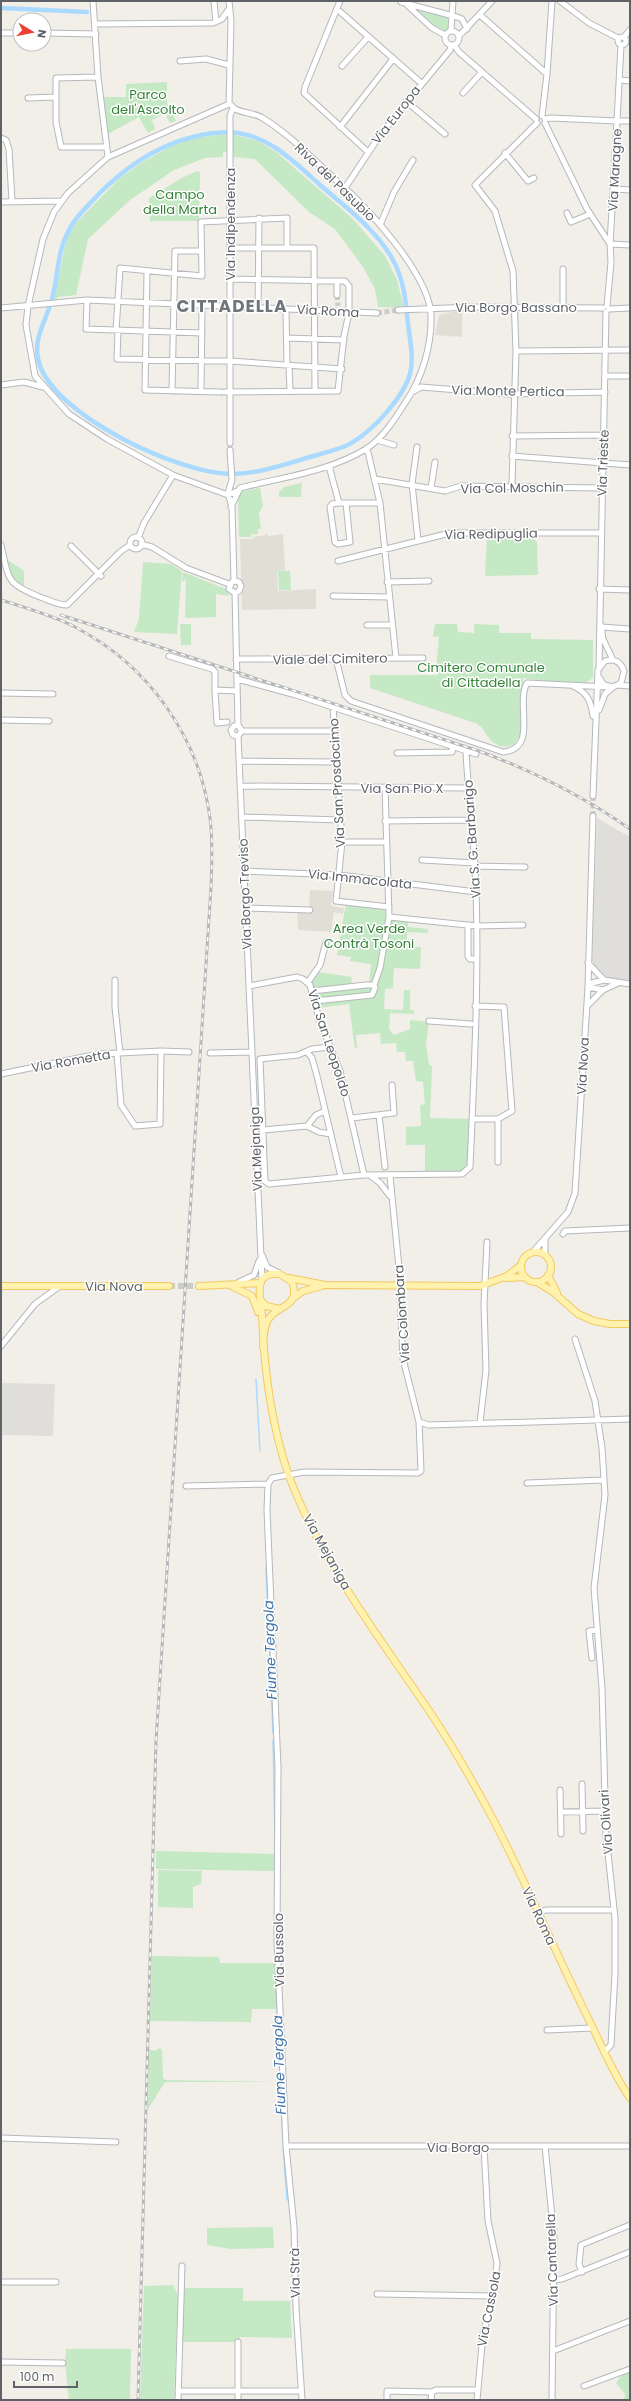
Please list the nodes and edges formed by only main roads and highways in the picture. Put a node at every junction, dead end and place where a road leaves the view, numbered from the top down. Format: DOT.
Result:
graph roads {
  1 [pos="521,1265"];
  2 [pos="548,1275"];
  3 [pos="288,1277"];
  4 [pos="525,1277"];
  5 [pos="500,1279"];
  6 [pos="261,1281"];
  7 [pos="537,1282"];
  8 [pos="325,1285"];
  9 [pos="1,1286"];
  10 [pos="169,1286"];
  11 [pos="199,1286"];
  12 [pos="233,1286"];
  13 [pos="259,1297"];
  14 [pos="560,1298"];
  15 [pos="292,1299"];
  16 [pos="280,1309"];
  17 [pos="630,1324"];
  18 [pos="262,1337"];
  19 [pos="263,1347"];
  20 [pos="444,1735"];
  21 [pos="630,2098"];
  1 -- 2 [label="main road, Via Nova"];
  1 -- 4 [label="main road"];
  1 -- 5 [label="main road, Via Nova"];
  2 -- 7 [label="main road"];
  2 -- 14 [label="main road"];
  3 -- 6 [label="main road, Via Mejaniga"];
  3 -- 8 [label="main road, Via Nova"];
  3 -- 15 [label="main road"];
  4 -- 5 [label="main road, Via Nova"];
  4 -- 7 [label="main road, Via Nova"];
  5 -- 8 [label="main road, Via Nova"];
  6 -- 12 [label="main road"];
  6 -- 13 [label="main road, Via Mejaniga"];
  7 -- 14 [label="main road, Via Nova"];
  8 -- 15 [label="main road, Via Nova"];
  9 -- 10 [label="main road, Via Nova"];
  11 -- 12 [label="main road"];
  12 -- 13 [label="main road"];
  12 -- 18 [label="main road, Via Mejaniga"];
  13 -- 16 [label="main road"];
  13 -- 18 [label="main road, Via Mejaniga"];
  14 -- 17 [label="main road"];
  15 -- 16 [label="main road, Via Mejaniga"];
  16 -- 19 [label="main road, Via Mejaniga"];
  18 -- 19 [label="main road, Via Mejaniga"];
  19 -- 20 [label="main road, Via Mejaniga"];
  20 -- 21 [label="main road, Via Roma"];
}
